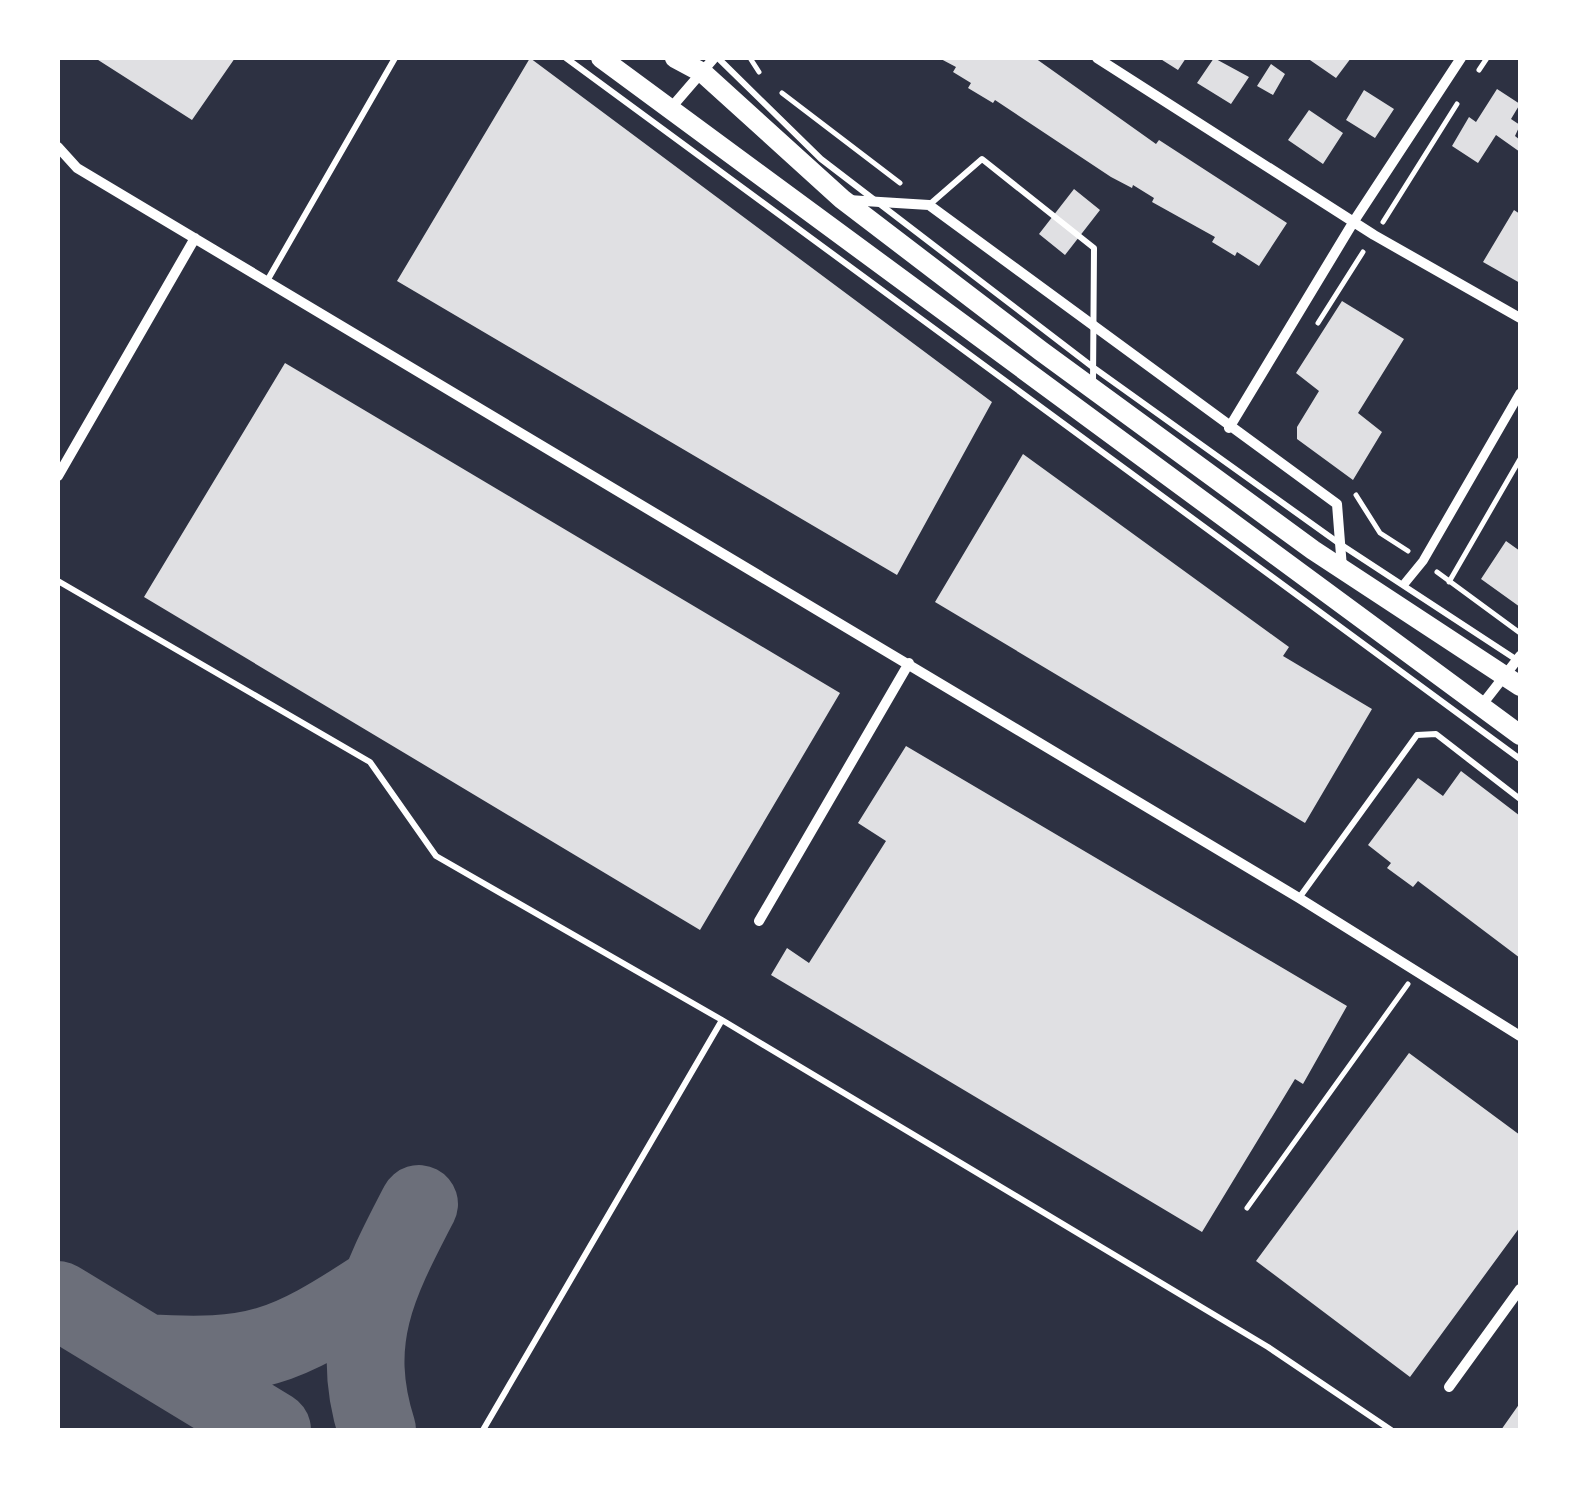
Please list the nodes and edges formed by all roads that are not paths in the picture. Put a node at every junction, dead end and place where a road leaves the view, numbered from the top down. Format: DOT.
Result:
graph roads {
  1 [pos="395,58"];
  2 [pos="566,58"];
  3 [pos="600,58"];
  4 [pos="675,58"];
  5 [pos="1097,58"];
  6 [pos="1456,59"];
  7 [pos="712,63"];
  8 [pos="670,109"];
  9 [pos="58,147"];
  10 [pos="842,199"];
  11 [pos="878,202"];
  12 [pos="929,205"];
  13 [pos="1354,221"];
  14 [pos="194,238"];
  15 [pos="266,282"];
  16 [pos="1520,318"];
  17 [pos="1096,328"];
  18 [pos="1093,378"];
  19 [pos="1520,393"];
  20 [pos="1230,428"];
  21 [pos="58,476"];
  22 [pos="1340,544"];
  23 [pos="1342,568"];
  24 [pos="58,581"];
  25 [pos="1405,583"];
  26 [pos="909,663"];
  27 [pos="1517,668"];
  28 [pos="1480,707"];
  29 [pos="1520,735"];
  30 [pos="1520,759"];
  31 [pos="1520,799"];
  32 [pos="1299,898"];
  33 [pos="759,921"];
  34 [pos="722,1020"];
  35 [pos="1520,1036"];
  36 [pos="1520,1289"];
  37 [pos="1449,1387"];
  38 [pos="483,1430"];
  39 [pos="1391,1430"];
  1 -- 15 [label="lane"];
  2 -- 30 [label="lane"];
  3 -- 8 [label="main road"];
  4 -- 7 [label="main road"];
  5 -- 13 [label="street"];
  6 -- 13 [label="street"];
  7 -- 8 [label="street"];
  7 -- 10 [label="main road"];
  7 -- 11 [label="lane"];
  8 -- 28 [label="main road"];
  9 -- 14 [label="street"];
  10 -- 11 [label="street"];
  10 -- 18 [label="main road"];
  11 -- 12 [label="street"];
  11 -- 18 [label="lane"];
  12 -- 17 [label="street"];
  12 -- 17 [label="lane"];
  13 -- 16 [label="street"];
  13 -- 20 [label="street"];
  14 -- 15 [label="street"];
  14 -- 21 [label="street"];
  15 -- 26 [label="street"];
  17 -- 18 [label="lane"];
  17 -- 20 [label="street"];
  18 -- 22 [label="lane"];
  18 -- 23 [label="main road"];
  19 -- 25 [label="street"];
  20 -- 22 [label="street"];
  22 -- 23 [label="street"];
  22 -- 25 [label="lane"];
  23 -- 27 [label="main road"];
  24 -- 34 [label="lane"];
  25 -- 27 [label="lane"];
  26 -- 32 [label="street"];
  26 -- 33 [label="street"];
  27 -- 28 [label="street"];
  28 -- 29 [label="main road"];
  31 -- 32 [label="lane"];
  32 -- 35 [label="street"];
  34 -- 38 [label="lane"];
  34 -- 39 [label="lane"];
  36 -- 37 [label="street"];
}
